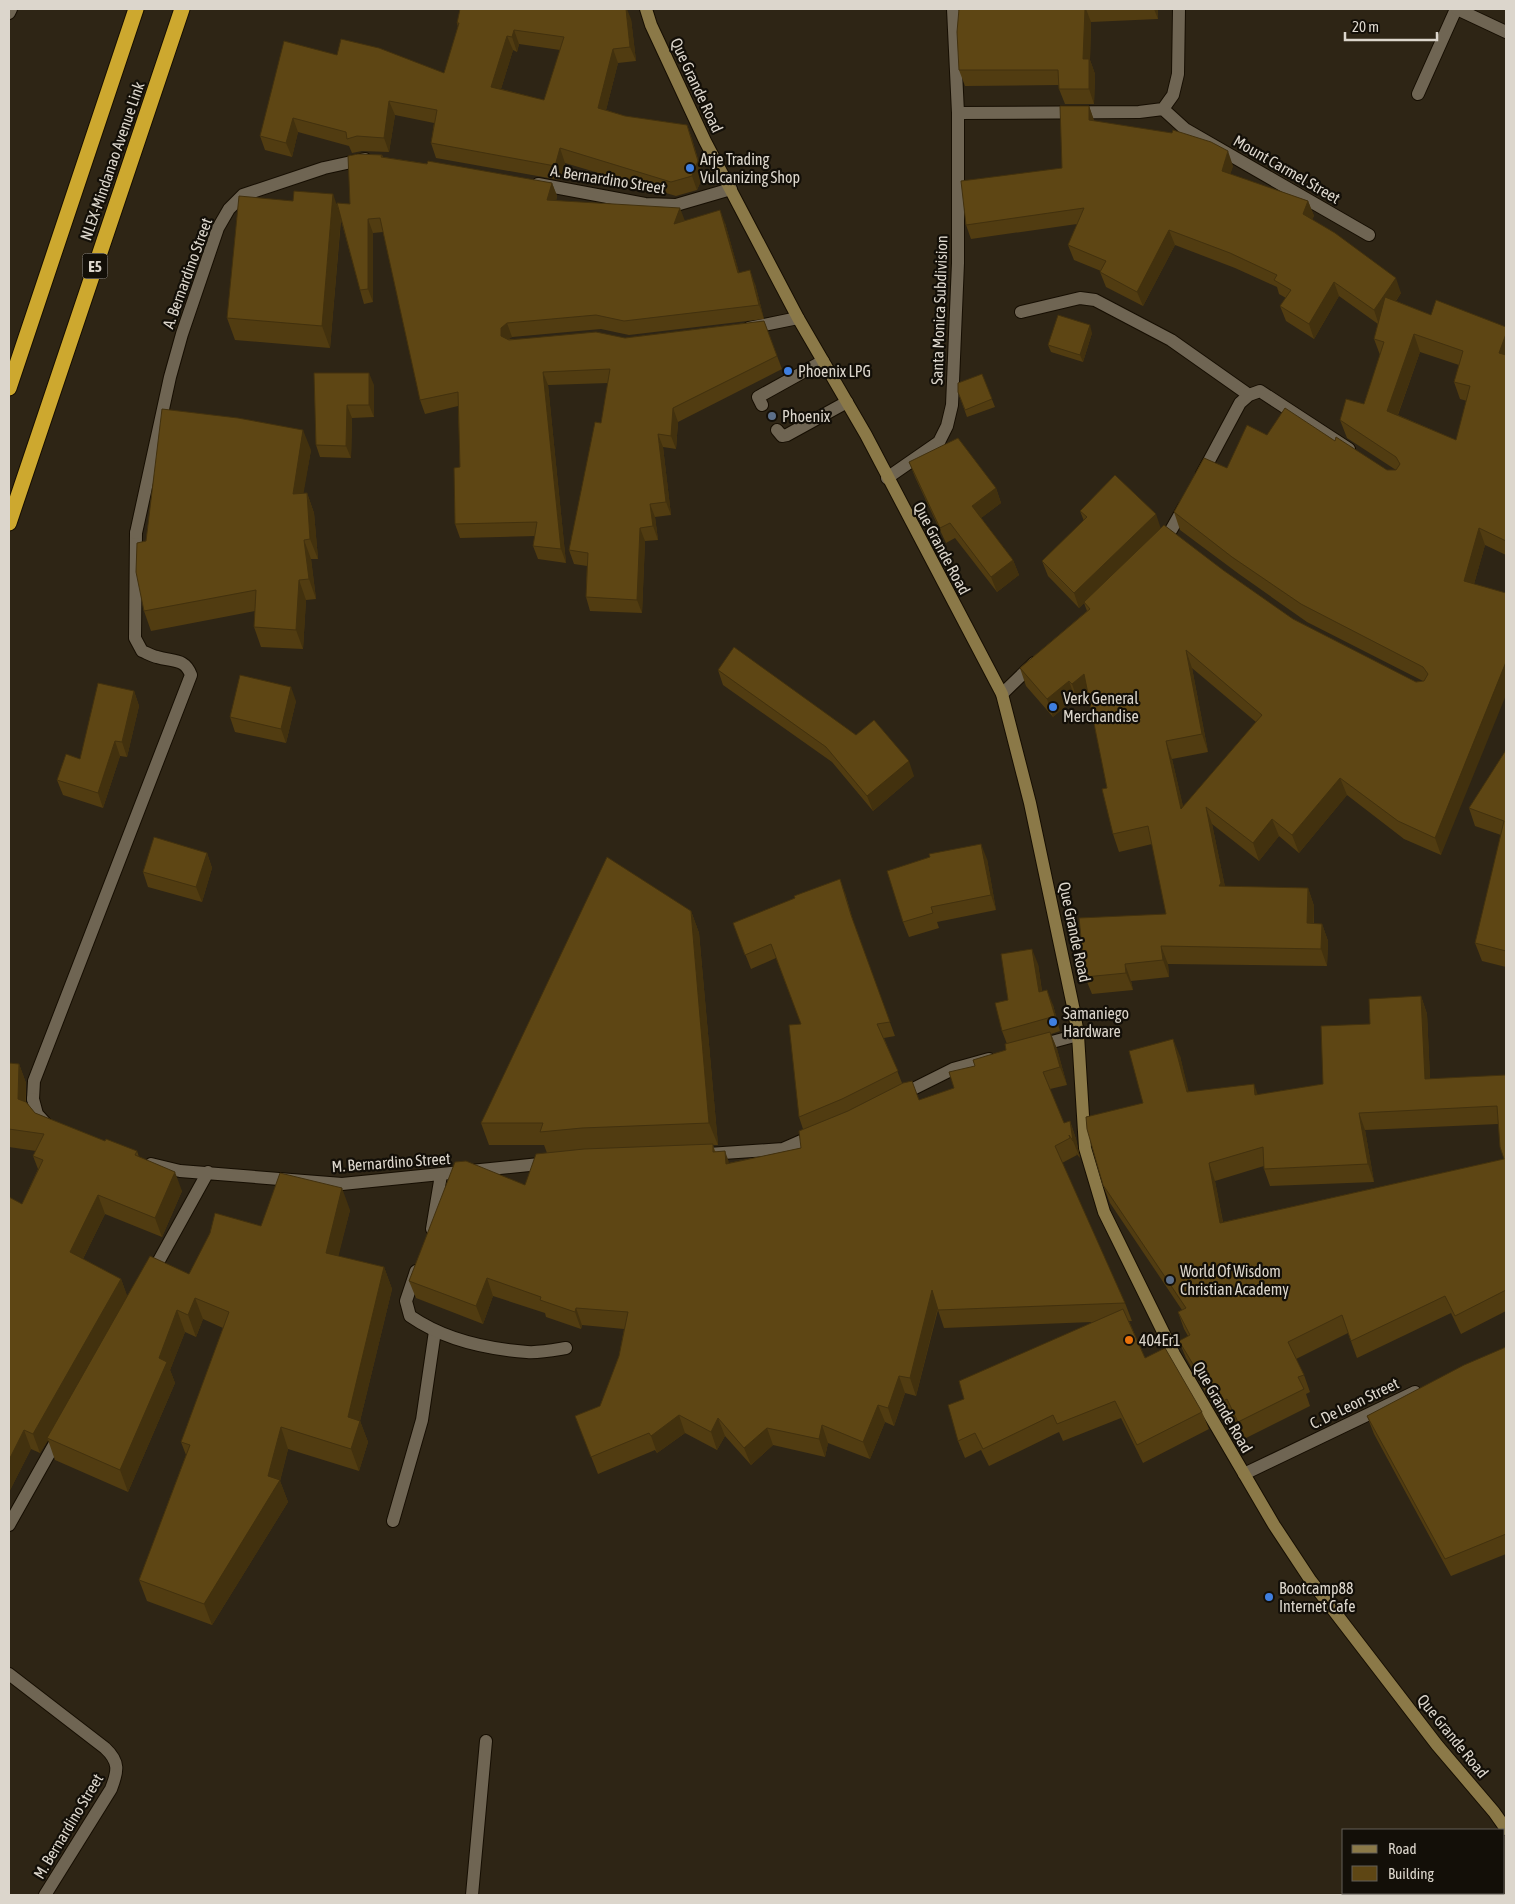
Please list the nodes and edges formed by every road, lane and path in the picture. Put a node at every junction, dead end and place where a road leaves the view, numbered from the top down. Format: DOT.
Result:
graph roads {
  1 [pos="11,9"];
  2 [pos="136,9"];
  3 [pos="182,9"];
  4 [pos="646,9"];
  5 [pos="953,9"];
  6 [pos="1179,9"];
  7 [pos="1457,9"];
  8 [pos="9,13"];
  9 [pos="1506,32"];
  10 [pos="1418,94"];
  11 [pos="1163,108"];
  12 [pos="958,113"];
  13 [pos="380,160"];
  14 [pos="521,182"];
  15 [pos="731,189"];
  16 [pos="1369,235"];
  17 [pos="1021,312"];
  18 [pos="798,318"];
  19 [pos="732,330"];
  20 [pos="823,361"];
  21 [pos="9,388"];
  22 [pos="1249,395"];
  23 [pos="846,402"];
  24 [pos="762,405"];
  25 [pos="777,430"];
  26 [pos="1358,454"];
  27 [pos="887,478"];
  28 [pos="9,523"];
  29 [pos="1149,552"];
  30 [pos="1044,653"];
  31 [pos="1002,694"];
  32 [pos="1078,1035"];
  33 [pos="1020,1051"];
  34 [pos="1001,1056"];
  35 [pos="894,1099"];
  36 [pos="57,1129"];
  37 [pos="826,1131"];
  38 [pos="700,1154"];
  39 [pos="141,1160"];
  40 [pos="563,1161"];
  41 [pos="208,1172"];
  42 [pos="441,1174"];
  43 [pos="428,1240"];
  44 [pos="421,1257"];
  45 [pos="144,1287"];
  46 [pos="435,1332"];
  47 [pos="566,1348"];
  48 [pos="1428,1386"];
  49 [pos="67,1423"];
  50 [pos="1244,1474"];
  51 [pos="393,1521"];
  52 [pos="9,1525"];
  53 [pos="9,1674"];
  54 [pos="486,1741"];
  55 [pos="1506,1830"];
  56 [pos="45,1895"];
  57 [pos="472,1895"];
  1 -- 8 [label="street"];
  2 -- 21 [label="highway, NLEX-Mindanao Avenue Link"];
  3 -- 28 [label="highway, NLEX-Mindanao Avenue Link / E5"];
  4 -- 15 [label="main road, Que Grande Road"];
  5 -- 12 [label="street, Santa Monica Subdivision"];
  6 -- 11 [label="street"];
  7 -- 9 [label="street"];
  7 -- 10 [label="street"];
  11 -- 12 [label="street"];
  11 -- 16 [label="street, Mount Carmel Street"];
  12 -- 27 [label="street, Santa Monica Subdivision"];
  13 -- 36 [label="street, A. Bernardino Street"];
  14 -- 15 [label="street, A. Bernardino Street"];
  15 -- 18 [label="main road, Que Grande Road"];
  17 -- 22 [label="street"];
  18 -- 19 [label="street"];
  18 -- 20 [label="main road, Que Grande Road"];
  20 -- 23 [label="main road, Que Grande Road"];
  20 -- 24 [label="street"];
  22 -- 26 [label="street"];
  22 -- 29 [label="street"];
  23 -- 25 [label="street"];
  23 -- 27 [label="main road, Que Grande Road"];
  27 -- 31 [label="main road, Que Grande Road"];
  30 -- 31 [label="street"];
  31 -- 32 [label="main road, Que Grande Road"];
  32 -- 33 [label="street"];
  32 -- 50 [label="main road, Que Grande Road"];
  34 -- 35 [label="street"];
  37 -- 38 [label="street"];
  39 -- 41 [label="street, M. Bernardino Street"];
  40 -- 42 [label="street, M. Bernardino Street"];
  41 -- 42 [label="street, M. Bernardino Street"];
  41 -- 45 [label="street"];
  42 -- 43 [label="street"];
  44 -- 46 [label="street"];
  46 -- 47 [label="street"];
  46 -- 51 [label="street"];
  48 -- 50 [label="street, C. De Leon Street"];
  49 -- 52 [label="street"];
  50 -- 55 [label="main road, Que Grande Road"];
  53 -- 56 [label="street, M. Bernardino Street"];
  54 -- 57 [label="street"];
}
